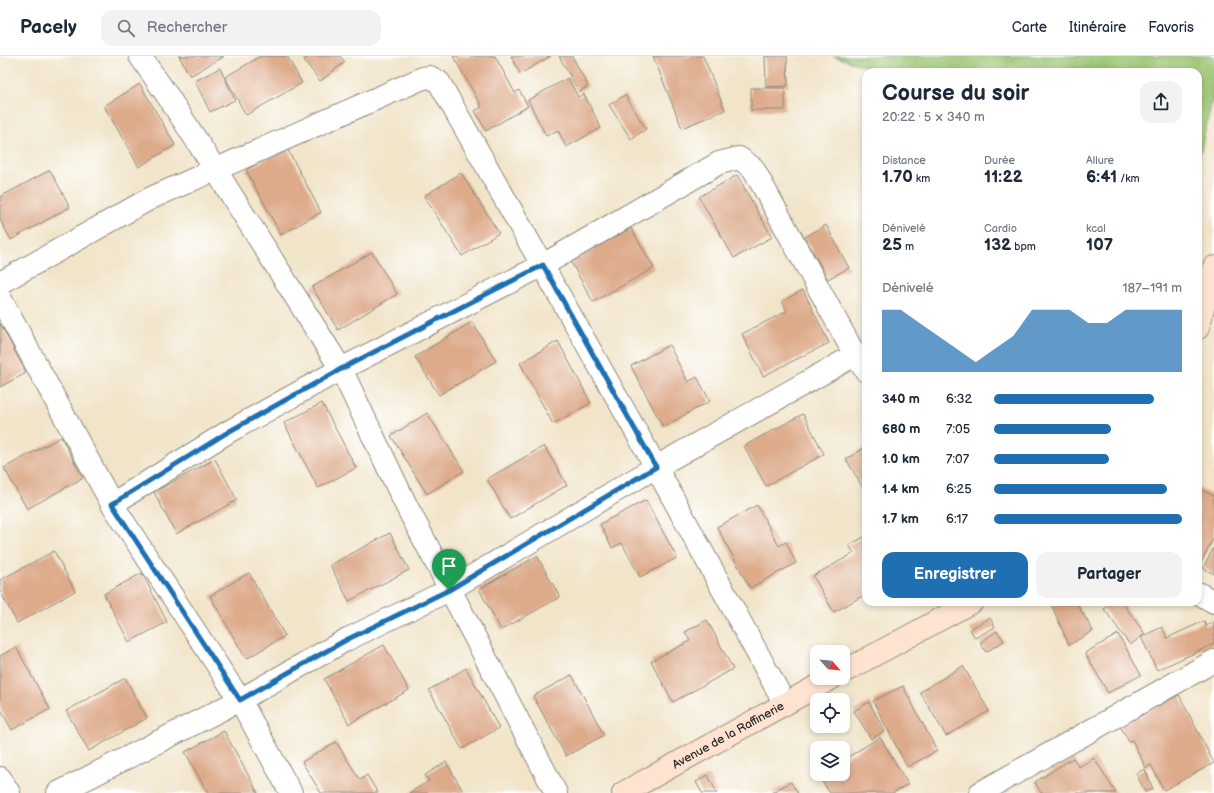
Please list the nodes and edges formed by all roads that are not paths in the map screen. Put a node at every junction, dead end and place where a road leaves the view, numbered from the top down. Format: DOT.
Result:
graph roads {
  1 [pos="140,56"];
  2 [pos="215,168"];
  3 [pos="543,265"];
  4 [pos="1214,267"];
  5 [pos="0,283"];
  6 [pos="0,298"];
  7 [pos="1210,298"];
  8 [pos="1202,318"];
  9 [pos="861,363"];
  10 [pos="341,369"];
  11 [pos="656,467"];
  12 [pos="112,504"];
  13 [pos="449,590"];
  14 [pos="1202,595"];
  15 [pos="1214,602"];
  16 [pos="965,606"];
  17 [pos="1214,662"];
  18 [pos="850,668"];
  19 [pos="819,685"];
  20 [pos="240,700"];
  21 [pos="785,704"];
  22 [pos="0,778"];
  23 [pos="9,793"];
  24 [pos="58,793"];
  25 [pos="291,793"];
  26 [pos="556,793"];
  27 [pos="623,793"];
  28 [pos="980,793"];
  1 -- 2 [label="street"];
  2 -- 3 [label="street"];
  2 -- 5 [label="street"];
  2 -- 10 [label="street"];
  3 -- 9 [label="street"];
  3 -- 10 [label="street"];
  3 -- 11 [label="street"];
  4 -- 7 [label="street"];
  6 -- 12 [label="street"];
  7 -- 8 [label="street"];
  9 -- 11 [label="street"];
  10 -- 12 [label="street"];
  10 -- 13 [label="street"];
  11 -- 13 [label="street"];
  11 -- 21 [label="street"];
  12 -- 20 [label="street"];
  13 -- 20 [label="street"];
  13 -- 26 [label="street"];
  14 -- 15 [label="street"];
  16 -- 18 [label="street"];
  17 -- 28 [label="street"];
  19 -- 21 [label="street, Avenue de la Raffinerie"];
  20 -- 24 [label="street"];
  20 -- 25 [label="street"];
  21 -- 27 [label="street, Avenue de la Raffinerie"];
  22 -- 23 [label="street"];
}
